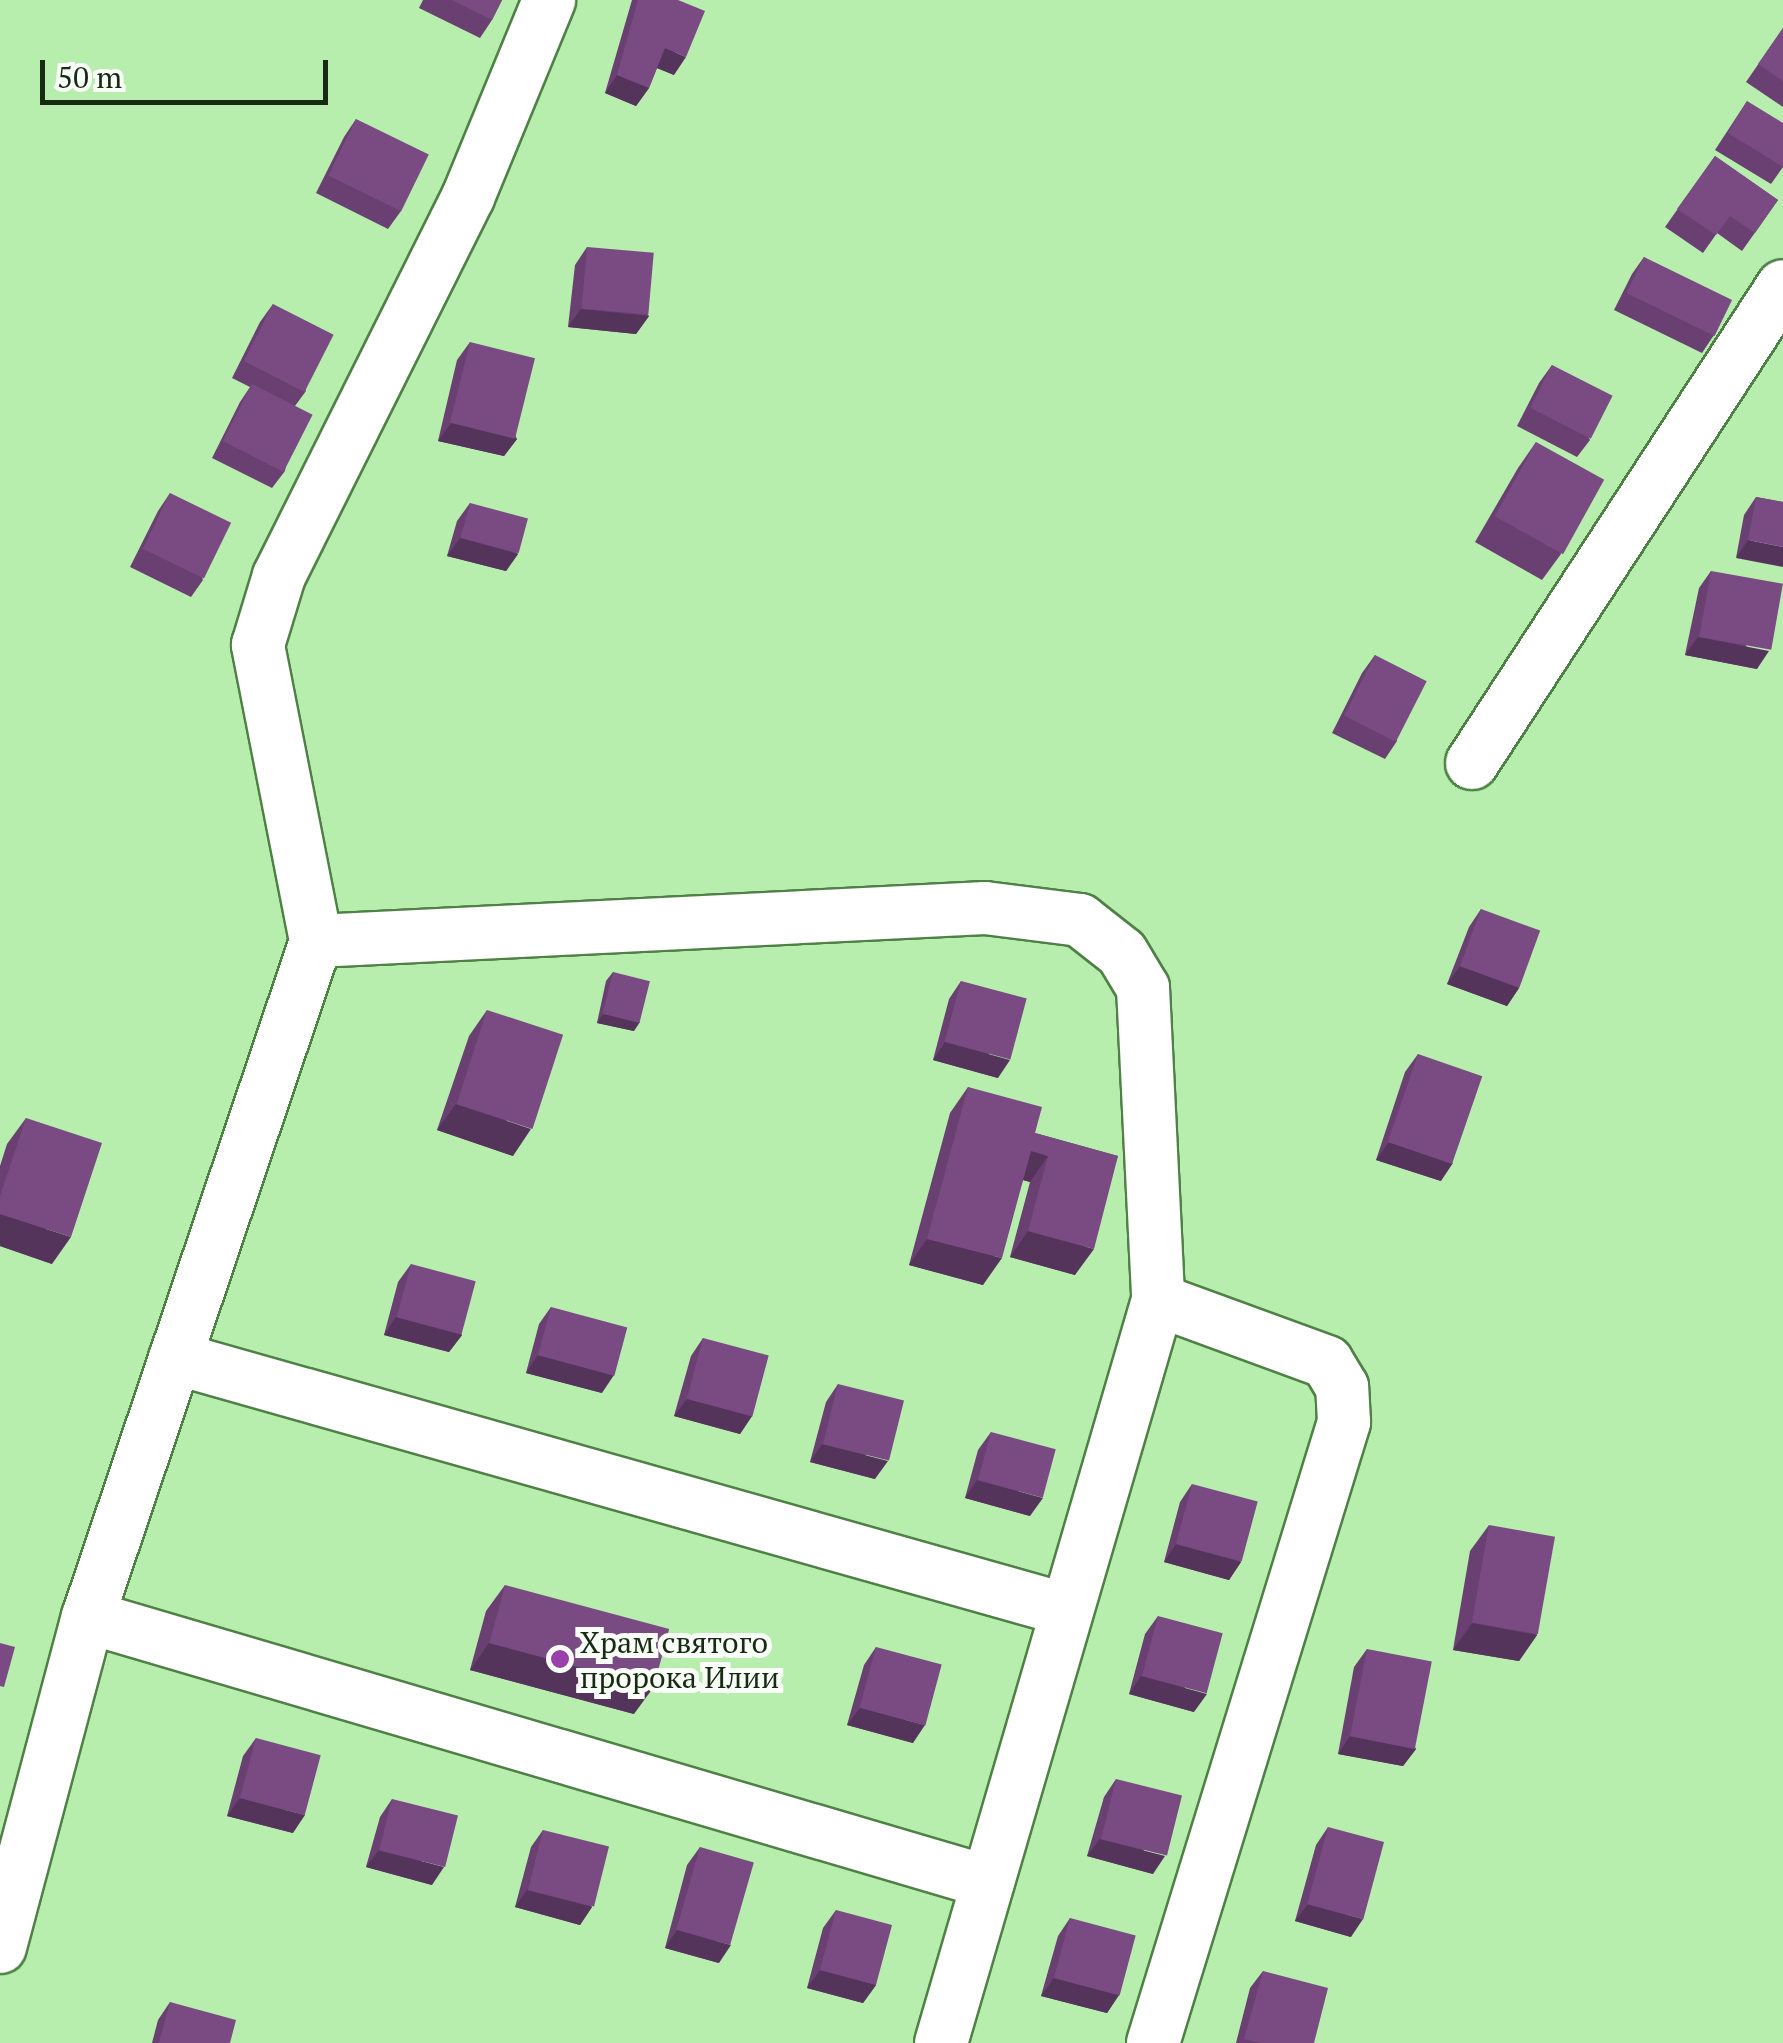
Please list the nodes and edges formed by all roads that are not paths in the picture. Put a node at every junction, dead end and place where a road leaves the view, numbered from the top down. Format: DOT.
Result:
graph roads {
  1 [pos="549,0"];
  2 [pos="1783,286"];
  3 [pos="1472,763"];
  4 [pos="316,941"];
  5 [pos="1158,1300"];
  6 [pos="175,1358"];
  7 [pos="1068,1610"];
  8 [pos="88,1617"];
  9 [pos="988,1882"];
  10 [pos="0,1947"];
  11 [pos="941,2043"];
  12 [pos="1153,2043"];
  1 -- 4 [label="street"];
  2 -- 3 [label="street"];
  4 -- 5 [label="street"];
  4 -- 6 [label="street"];
  5 -- 7 [label="street"];
  5 -- 12 [label="street"];
  6 -- 7 [label="street"];
  6 -- 8 [label="street"];
  7 -- 9 [label="street"];
  8 -- 9 [label="street"];
  8 -- 10 [label="street"];
  9 -- 11 [label="street"];
}
